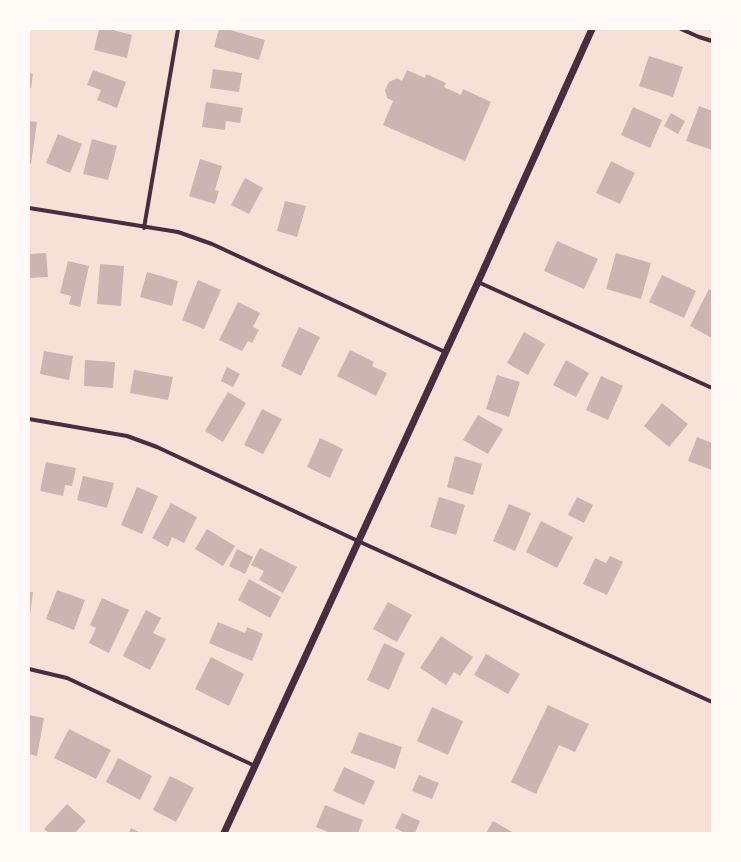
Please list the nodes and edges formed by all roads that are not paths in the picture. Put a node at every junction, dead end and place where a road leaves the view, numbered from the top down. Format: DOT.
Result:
graph roads {
  1 [pos="178,29"];
  2 [pos="592,29"];
  3 [pos="681,29"];
  4 [pos="712,41"];
  5 [pos="29,208"];
  6 [pos="144,228"];
  7 [pos="478,282"];
  8 [pos="445,352"];
  9 [pos="712,388"];
  10 [pos="29,419"];
  11 [pos="358,541"];
  12 [pos="29,669"];
  13 [pos="712,702"];
  14 [pos="255,766"];
  15 [pos="224,833"];
  1 -- 6 [label="street"];
  2 -- 7 [label="street"];
  3 -- 4 [label="street"];
  5 -- 6 [label="street"];
  6 -- 8 [label="street"];
  7 -- 8 [label="street"];
  7 -- 9 [label="street"];
  8 -- 11 [label="street"];
  10 -- 11 [label="street"];
  11 -- 13 [label="street"];
  11 -- 14 [label="street"];
  12 -- 14 [label="street"];
  14 -- 15 [label="street"];
}
